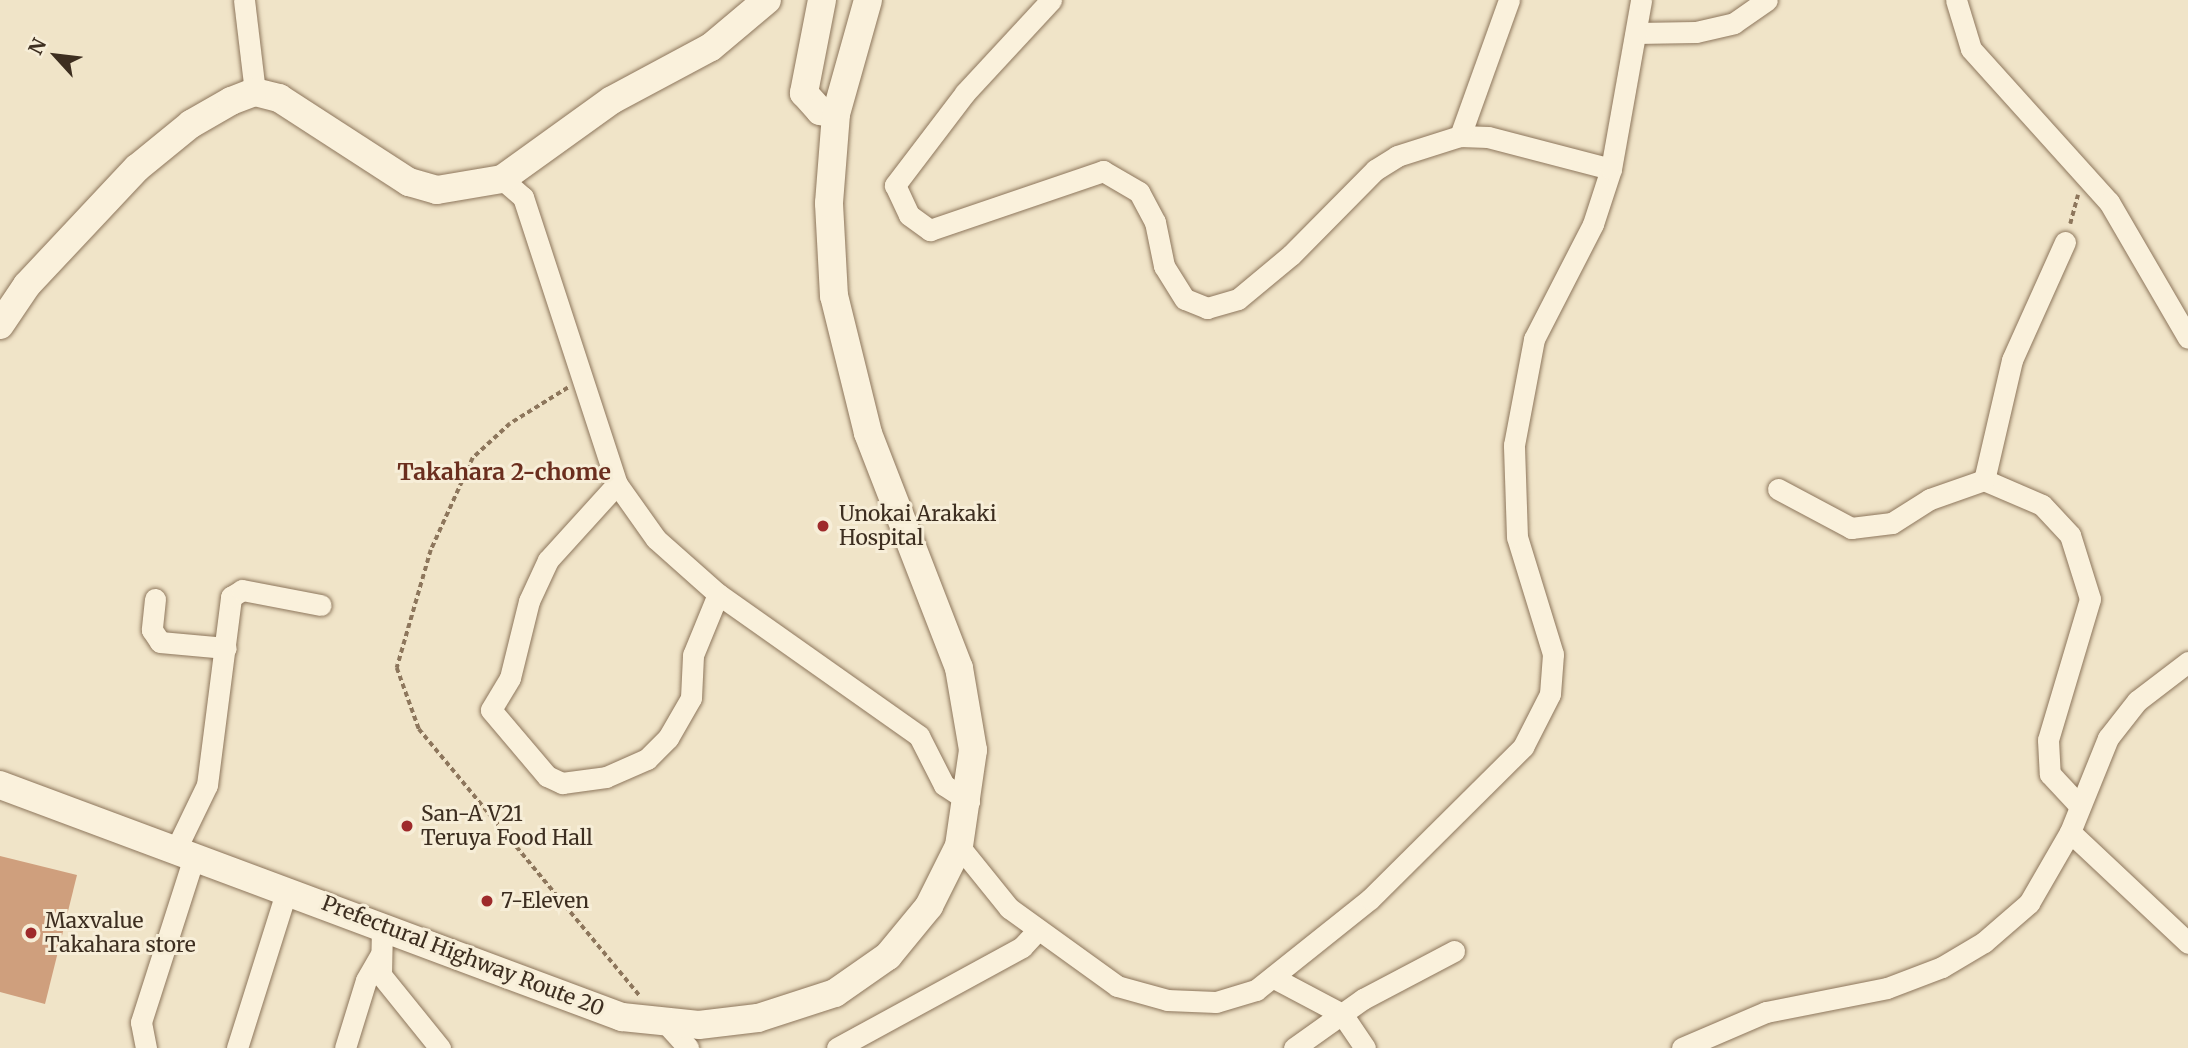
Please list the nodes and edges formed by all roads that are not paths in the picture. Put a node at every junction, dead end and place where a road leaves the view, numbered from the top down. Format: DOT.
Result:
graph roads {
  1 [pos="244,0"];
  2 [pos="767,0"];
  3 [pos="822,0"];
  4 [pos="868,0"];
  5 [pos="1051,0"];
  6 [pos="1508,0"];
  7 [pos="1641,0"];
  8 [pos="1767,0"];
  9 [pos="1956,0"];
  10 [pos="1636,33"];
  11 [pos="255,92"];
  12 [pos="836,114"];
  13 [pos="1460,136"];
  14 [pos="1611,169"];
  15 [pos="502,179"];
  16 [pos="2064,243"];
  17 [pos="0,325"];
  18 [pos="2188,338"];
  19 [pos="1984,480"];
  20 [pos="617,484"];
  21 [pos="1778,489"];
  22 [pos="718,594"];
  23 [pos="155,599"];
  24 [pos="321,605"];
  25 [pos="226,648"];
  26 [pos="2188,662"];
  27 [pos="0,785"];
  28 [pos="969,801"];
  29 [pos="2078,804"];
  30 [pos="2070,832"];
  31 [pos="959,846"];
  32 [pos="186,850"];
  33 [pos="287,889"];
  34 [pos="382,926"];
  35 [pos="1038,930"];
  36 [pos="2188,943"];
  37 [pos="1454,951"];
  38 [pos="380,956"];
  39 [pos="1274,978"];
  40 [pos="1342,1014"];
  41 [pos="664,1021"];
  42 [pos="146,1048"];
  43 [pos="237,1048"];
  44 [pos="345,1048"];
  45 [pos="440,1048"];
  46 [pos="688,1048"];
  47 [pos="837,1048"];
  48 [pos="1294,1048"];
  49 [pos="1365,1048"];
  50 [pos="1682,1048"];
  1 -- 11 [label="street"];
  2 -- 15 [label="main road"];
  3 -- 12 [label="main road"];
  4 -- 12 [label="main road, Prefectural Highway Route 20"];
  5 -- 13 [label="street"];
  6 -- 13 [label="street"];
  7 -- 10 [label="street"];
  8 -- 10 [label="street"];
  9 -- 18 [label="street"];
  10 -- 14 [label="street"];
  11 -- 15 [label="main road"];
  11 -- 17 [label="main road"];
  12 -- 28 [label="main road, Prefectural Highway Route 20"];
  13 -- 14 [label="street"];
  14 -- 39 [label="street"];
  15 -- 20 [label="street"];
  16 -- 19 [label="street"];
  19 -- 21 [label="street"];
  19 -- 29 [label="street"];
  20 -- 22 [label="street"];
  20 -- 22 [label="street"];
  22 -- 28 [label="street"];
  23 -- 25 [label="street"];
  24 -- 25 [label="street"];
  25 -- 32 [label="street"];
  26 -- 29 [label="street"];
  27 -- 32 [label="main road, Prefectural Highway Route 20"];
  28 -- 31 [label="main road, Prefectural Highway Route 20"];
  29 -- 30 [label="street"];
  30 -- 36 [label="street"];
  30 -- 50 [label="street"];
  31 -- 35 [label="street"];
  31 -- 41 [label="main road, Prefectural Highway Route 20"];
  32 -- 33 [label="main road, Prefectural Highway Route 20"];
  32 -- 42 [label="street"];
  33 -- 34 [label="main road, Prefectural Highway Route 20"];
  33 -- 43 [label="street"];
  34 -- 38 [label="street"];
  34 -- 41 [label="main road, Prefectural Highway Route 20"];
  35 -- 39 [label="street"];
  35 -- 47 [label="street"];
  37 -- 40 [label="street"];
  38 -- 44 [label="street"];
  38 -- 45 [label="street"];
  39 -- 40 [label="street"];
  40 -- 48 [label="street"];
  40 -- 49 [label="street"];
  41 -- 46 [label="street"];
}
